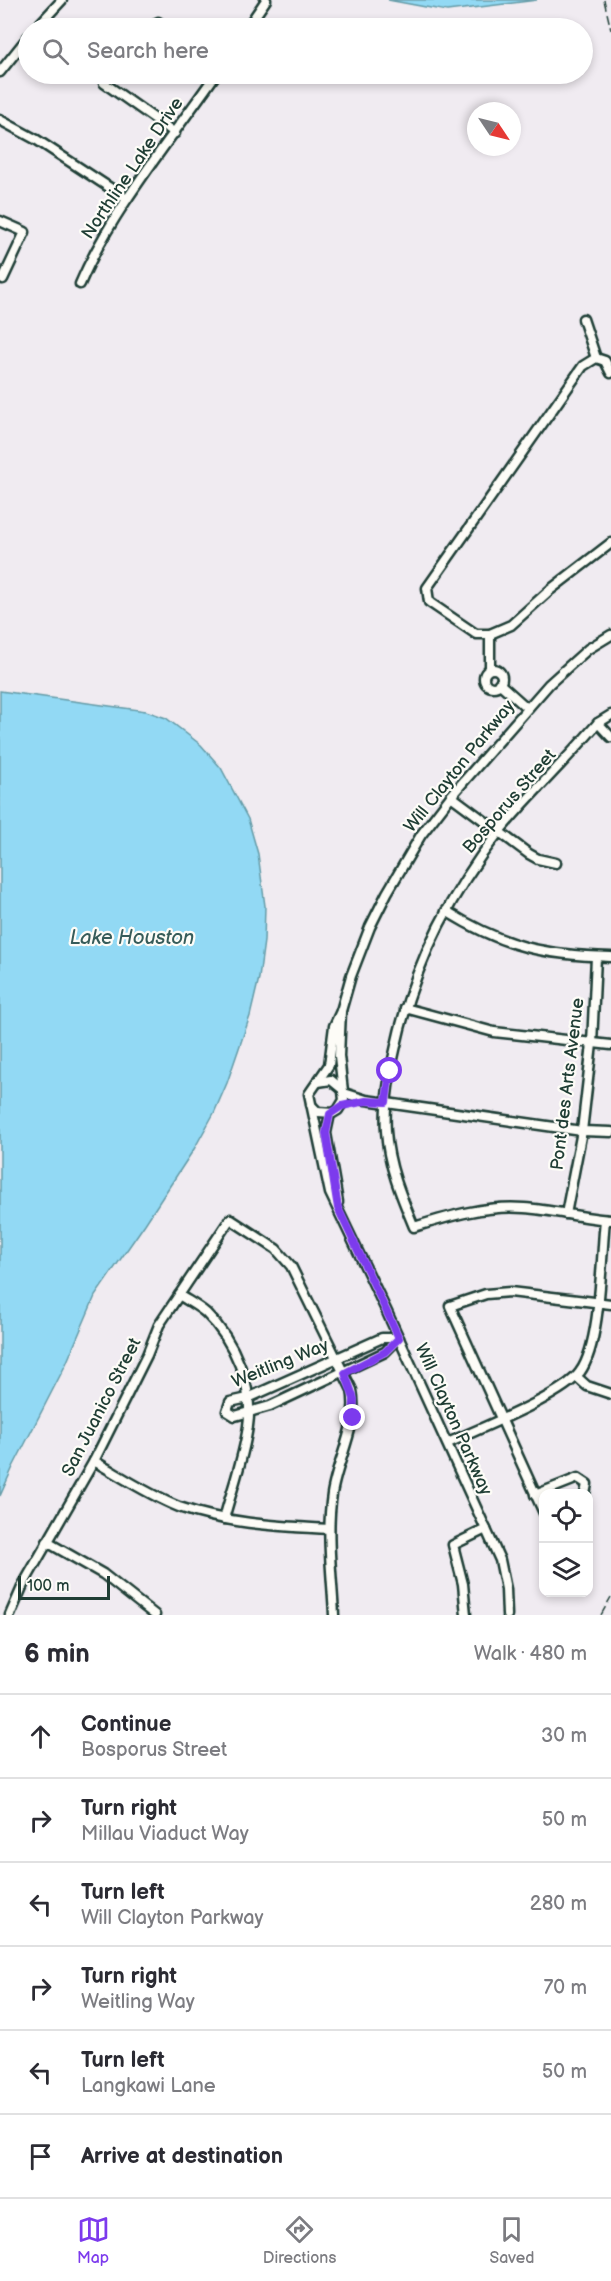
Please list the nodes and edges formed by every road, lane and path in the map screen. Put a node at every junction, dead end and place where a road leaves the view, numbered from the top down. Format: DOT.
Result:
graph roads {
  1 [pos="62,0"];
  2 [pos="266,0"];
  3 [pos="45,18"];
  4 [pos="254,18"];
  5 [pos="18,50"];
  6 [pos="0,72"];
  7 [pos="105,84"];
  8 [pos="209,84"];
  9 [pos="0,120"];
  10 [pos="175,133"];
  11 [pos="128,199"];
  12 [pos="0,221"];
  13 [pos="3,279"];
  14 [pos="80,284"];
  15 [pos="583,319"];
  16 [pos="596,357"];
  17 [pos="611,373"];
  18 [pos="611,543"];
  19 [pos="490,634"];
  20 [pos="611,635"];
  21 [pos="490,669"];
  22 [pos="499,683"];
  23 [pos="527,708"];
  24 [pos="611,715"];
  25 [pos="598,723"];
  26 [pos="611,737"];
  27 [pos="451,796"];
  28 [pos="498,833"];
  29 [pos="556,863"];
  30 [pos="446,911"];
  31 [pos="596,957"];
  32 [pos="611,957"];
  33 [pos="405,1008"];
  34 [pos="341,1011"];
  35 [pos="592,1044"];
  36 [pos="611,1045"];
  37 [pos="318,1082"];
  38 [pos="343,1091"];
  39 [pos="366,1101"];
  40 [pos="386,1102"];
  41 [pos="311,1105"];
  42 [pos="342,1106"];
  43 [pos="330,1114"];
  44 [pos="582,1131"];
  45 [pos="611,1132"];
  46 [pos="338,1208"];
  47 [pos="566,1214"];
  48 [pos="608,1220"];
  49 [pos="179,1295"];
  50 [pos="598,1303"];
  51 [pos="611,1304"];
  52 [pos="399,1338"];
  53 [pos="338,1358"];
  54 [pos="345,1373"];
  55 [pos="577,1377"];
  56 [pos="611,1394"];
  57 [pos="248,1398"];
  58 [pos="249,1412"];
  59 [pos="500,1418"];
  60 [pos="448,1443"];
  61 [pos="94,1461"];
  62 [pos="550,1489"];
  63 [pos="586,1489"];
  64 [pos="539,1493"];
  65 [pos="535,1495"];
  66 [pos="539,1504"];
  67 [pos="224,1519"];
  68 [pos="329,1529"];
  69 [pos="486,1529"];
  70 [pos="47,1542"];
  71 [pos="10,1615"];
  72 [pos="155,1615"];
  73 [pos="334,1615"];
  74 [pos="466,1615"];
  75 [pos="507,1615"];
  1 -- 3 [label="street"];
  2 -- 4 [label="street"];
  5 -- 6 [label="street"];
  7 -- 10 [label="street"];
  8 -- 10 [label="street, Northline Lake Drive"];
  9 -- 11 [label="street"];
  10 -- 11 [label="street, Northline Lake Drive"];
  11 -- 14 [label="street, Northline Lake Drive"];
  12 -- 13 [label="street"];
  15 -- 16 [label="street"];
  16 -- 17 [label="street"];
  16 -- 19 [label="street"];
  18 -- 19 [label="street"];
  19 -- 21 [label="street"];
  20 -- 23 [label="street, Will Clayton Parkway"];
  21 -- 22 [label="street"];
  21 -- 22 [label="street"];
  22 -- 23 [label="street"];
  23 -- 27 [label="street, Will Clayton Parkway"];
  24 -- 25 [label="street, Bosporus Street"];
  25 -- 26 [label="street"];
  25 -- 28 [label="street, Bosporus Street"];
  27 -- 28 [label="street"];
  27 -- 34 [label="street, Will Clayton Parkway"];
  28 -- 29 [label="street"];
  28 -- 30 [label="street, Bosporus Street"];
  30 -- 31 [label="street"];
  30 -- 33 [label="street, Bosporus Street"];
  31 -- 32 [label="street"];
  31 -- 35 [label="street, Pont des Arts Avenue"];
  33 -- 35 [label="street"];
  33 -- 40 [label="street, Bosporus Street"];
  34 -- 37 [label="street, Will Clayton Parkway"];
  34 -- 38 [label="street, Will Clayton Parkway"];
  35 -- 36 [label="street"];
  35 -- 44 [label="street, Pont des Arts Avenue"];
  37 -- 38 [label="street"];
  37 -- 41 [label="street"];
  38 -- 39 [label="street"];
  38 -- 42 [label="street"];
  39 -- 40 [label="street"];
  39 -- 42 [label="street"];
  40 -- 44 [label="street"];
  40 -- 47 [label="street, Bosporus Street"];
  41 -- 43 [label="street"];
  41 -- 46 [label="street, Will Clayton Parkway"];
  42 -- 43 [label="street"];
  43 -- 46 [label="street, Will Clayton Parkway"];
  44 -- 45 [label="street"];
  44 -- 47 [label="street, Pont des Arts Avenue"];
  46 -- 52 [label="street, Will Clayton Parkway"];
  47 -- 48 [label="street"];
  48 -- 50 [label="street"];
  49 -- 53 [label="street, San Juanico Street"];
  49 -- 57 [label="street"];
  49 -- 61 [label="street, San Juanico Street"];
  50 -- 51 [label="street"];
  50 -- 55 [label="street"];
  50 -- 59 [label="street"];
  52 -- 53 [label="street, Weitling Way"];
  52 -- 54 [label="street, Weitling Way"];
  52 -- 60 [label="street, Will Clayton Parkway"];
  53 -- 54 [label="street"];
  53 -- 57 [label="street, Weitling Way"];
  54 -- 58 [label="street, Weitling Way"];
  54 -- 68 [label="street"];
  55 -- 56 [label="street"];
  55 -- 59 [label="street"];
  57 -- 58 [label="street"];
  57 -- 58 [label="street, Weitling Way"];
  58 -- 67 [label="street"];
  59 -- 60 [label="street"];
  59 -- 65 [label="street"];
  60 -- 69 [label="street, Will Clayton Parkway"];
  61 -- 67 [label="street"];
  61 -- 70 [label="street, San Juanico Street"];
  62 -- 63 [label="street"];
  64 -- 65 [label="street"];
  65 -- 66 [label="street"];
  67 -- 68 [label="street"];
  68 -- 73 [label="street"];
  69 -- 74 [label="street"];
  69 -- 75 [label="street, Will Clayton Parkway"];
  70 -- 71 [label="street, San Juanico Street"];
  70 -- 72 [label="street"];
}
